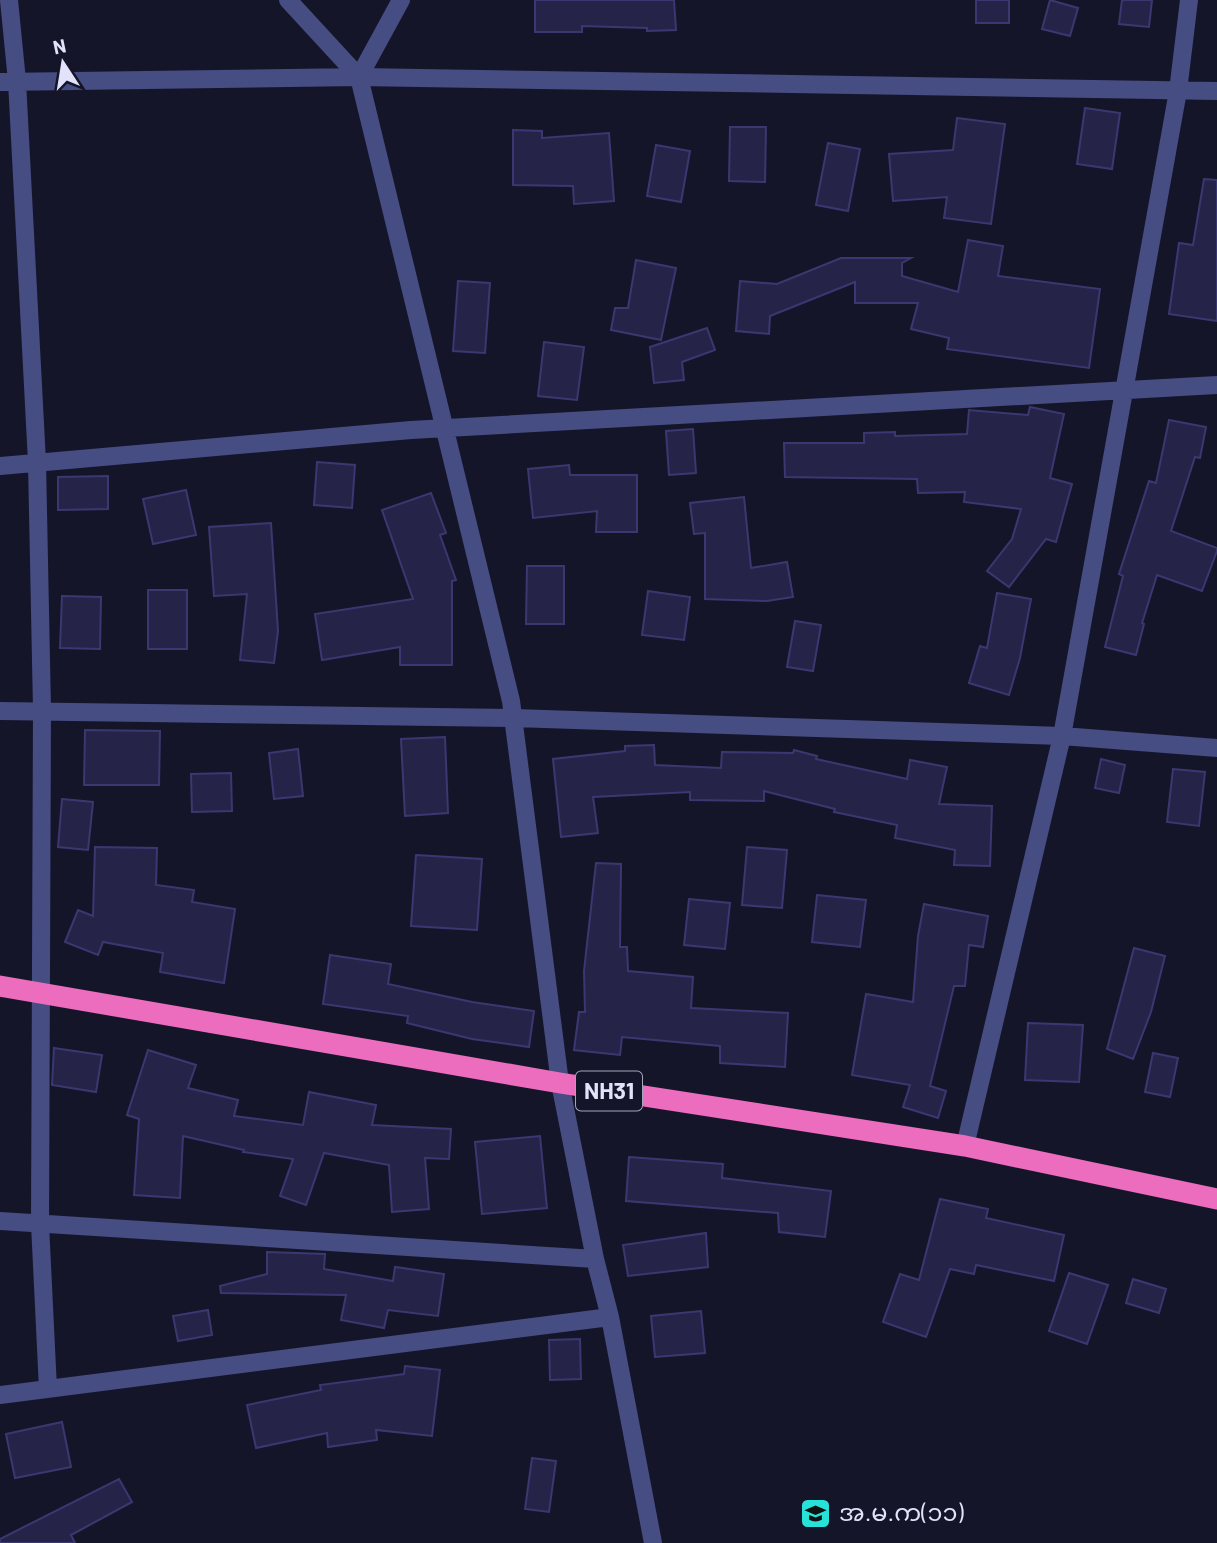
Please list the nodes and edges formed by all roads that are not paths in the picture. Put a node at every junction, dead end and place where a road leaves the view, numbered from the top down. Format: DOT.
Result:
graph roads {
  1 [pos="9,0"];
  2 [pos="288,0"];
  3 [pos="401,0"];
  4 [pos="1189,0"];
  5 [pos="359,77"];
  6 [pos="8,81"];
  7 [pos="1178,91"];
  8 [pos="1217,91"];
  9 [pos="1217,385"];
  10 [pos="1125,390"];
  11 [pos="443,428"];
  12 [pos="37,462"];
  13 [pos="0,466"];
  14 [pos="42,710"];
  15 [pos="0,711"];
  16 [pos="514,718"];
  17 [pos="1062,736"];
  18 [pos="1217,748"];
  19 [pos="0,986"];
  20 [pos="41,994"];
  21 [pos="560,1083"];
  22 [pos="965,1146"];
  23 [pos="1217,1199"];
  24 [pos="0,1221"];
  25 [pos="40,1224"];
  26 [pos="595,1259"];
  27 [pos="610,1317"];
  28 [pos="48,1389"];
  29 [pos="0,1395"];
  30 [pos="653,1543"];
  1 -- 6 [label="street"];
  2 -- 5 [label="street"];
  3 -- 5 [label="street"];
  4 -- 7 [label="street"];
  5 -- 6 [label="street"];
  5 -- 7 [label="street"];
  5 -- 11 [label="street"];
  6 -- 12 [label="street"];
  7 -- 8 [label="street"];
  7 -- 10 [label="street"];
  9 -- 10 [label="street"];
  10 -- 11 [label="street"];
  10 -- 17 [label="street"];
  11 -- 12 [label="street"];
  11 -- 16 [label="street"];
  12 -- 13 [label="street"];
  12 -- 14 [label="street"];
  14 -- 15 [label="street"];
  14 -- 16 [label="street"];
  14 -- 20 [label="street"];
  16 -- 17 [label="street"];
  16 -- 21 [label="street"];
  17 -- 18 [label="street"];
  17 -- 22 [label="street"];
  19 -- 20 [label="highway, NH31"];
  20 -- 21 [label="highway, NH31"];
  20 -- 25 [label="street"];
  21 -- 22 [label="highway, NH31"];
  21 -- 26 [label="street"];
  22 -- 23 [label="highway, NH31"];
  24 -- 25 [label="street"];
  25 -- 26 [label="street"];
  25 -- 28 [label="street"];
  26 -- 27 [label="street"];
  27 -- 28 [label="street"];
  27 -- 30 [label="street"];
  28 -- 29 [label="street"];
}
